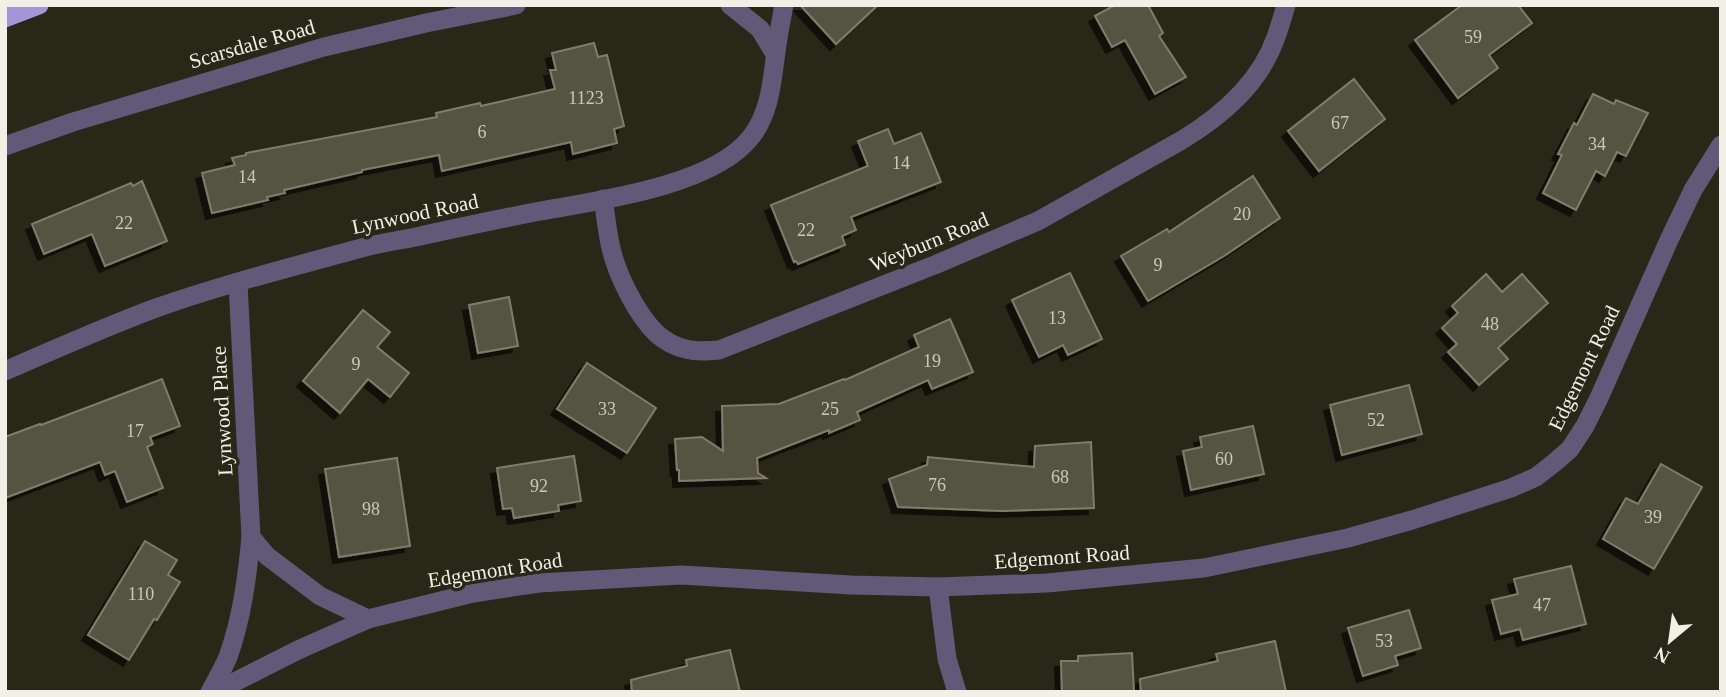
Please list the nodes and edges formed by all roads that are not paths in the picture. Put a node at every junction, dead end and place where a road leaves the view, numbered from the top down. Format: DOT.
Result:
graph roads {
  1 [pos="39,5"];
  2 [pos="516,5"];
  3 [pos="730,5"];
  4 [pos="784,5"];
  5 [pos="1286,5"];
  6 [pos="5,18"];
  7 [pos="775,54"];
  8 [pos="1721,145"];
  9 [pos="5,146"];
  10 [pos="603,200"];
  11 [pos="238,283"];
  12 [pos="5,371"];
  13 [pos="251,537"];
  14 [pos="938,587"];
  15 [pos="368,619"];
  16 [pos="212,692"];
  17 [pos="957,692"];
  1 -- 6 [label="highway"];
  2 -- 9 [label="street, Scarsdale Road"];
  3 -- 7 [label="street"];
  4 -- 7 [label="street, Lynwood Road"];
  5 -- 10 [label="street, Weyburn Road"];
  7 -- 10 [label="street, Lynwood Road"];
  8 -- 14 [label="street, Edgemont Road"];
  10 -- 11 [label="street, Lynwood Road"];
  11 -- 12 [label="street, Lynwood Road"];
  11 -- 13 [label="street, Lynwood Place"];
  13 -- 15 [label="street"];
  13 -- 16 [label="street, Lynwood Place"];
  14 -- 15 [label="street, Edgemont Road"];
  14 -- 17 [label="street"];
  15 -- 16 [label="street, Edgemont Road"];
}
